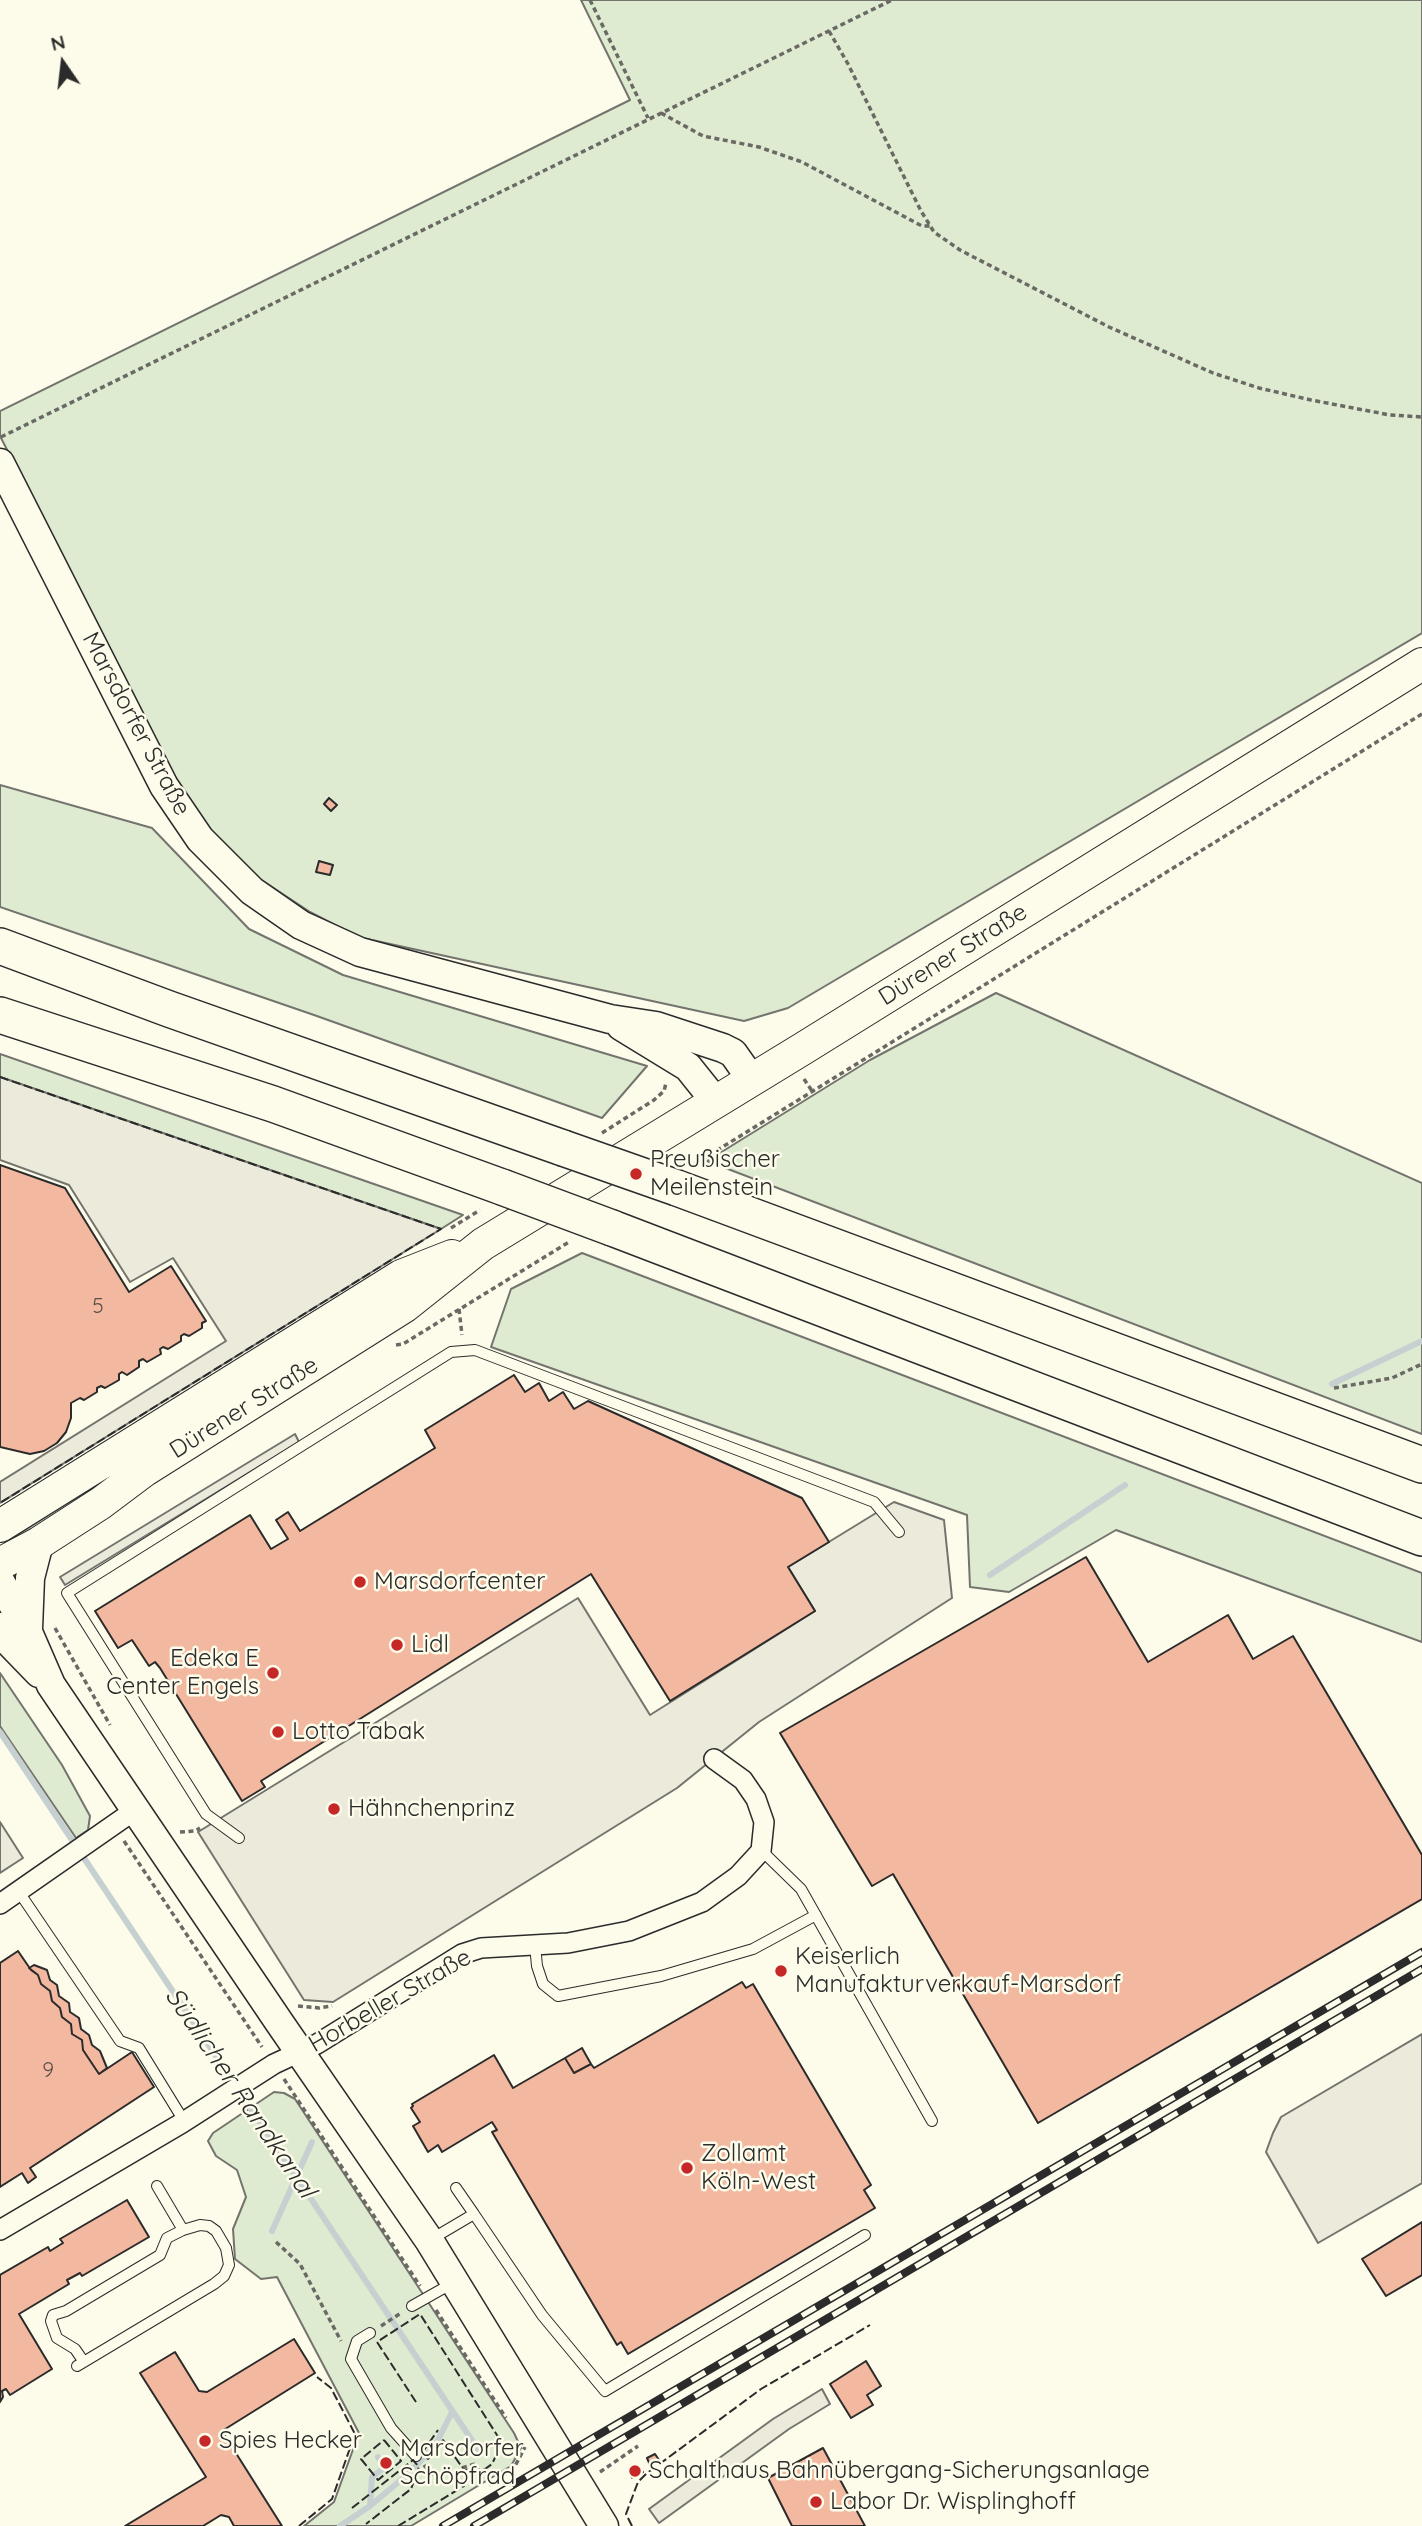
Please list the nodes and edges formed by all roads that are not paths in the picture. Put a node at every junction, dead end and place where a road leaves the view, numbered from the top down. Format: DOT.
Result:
graph roads {
  1 [pos="0,463"];
  2 [pos="1422,664"];
  3 [pos="0,946"];
  4 [pos="0,1015"];
  5 [pos="610,1019"];
  6 [pos="752,1080"];
  7 [pos="716,1102"];
  8 [pos="482,1244"];
  9 [pos="1422,1465"];
  10 [pos="0,1526"];
  11 [pos="899,1532"];
  12 [pos="1422,1538"];
  13 [pos="39,1543"];
  14 [pos="0,1564"];
  15 [pos="0,1581"];
  16 [pos="18,1632"];
  17 [pos="714,1759"];
  18 [pos="124,1817"];
  19 [pos="239,1838"];
  20 [pos="761,1850"];
  21 [pos="19,1892"];
  22 [pos="0,1904"];
  23 [pos="816,1915"];
  24 [pos="535,1945"];
  25 [pos="301,2053"];
  26 [pos="184,2121"];
  27 [pos="932,2121"];
  28 [pos="157,2186"];
  29 [pos="456,2188"];
  30 [pos="474,2214"];
  31 [pos="0,2230"];
  32 [pos="183,2230"];
  33 [pos="865,2235"];
  34 [pos="429,2240"];
  35 [pos="455,2282"];
  36 [pos="412,2306"];
  37 [pos="370,2333"];
  38 [pos="416,2456"];
  39 [pos="604,2526"];
  1 -- 5 [label="main road, Marsdorfer Straße"];
  2 -- 6 [label="main road, Dürener Straße"];
  3 -- 9 [label="highway, bridge"];
  4 -- 12 [label="highway, bridge"];
  5 -- 6 [label="main road, Marsdorfer Straße"];
  5 -- 7 [label="main road, Marsdorfer Straße"];
  6 -- 7 [label="main road, Dürener Straße"];
  7 -- 8 [label="main road, Dürener Straße"];
  8 -- 10 [label="main road, Dürener Straße"];
  8 -- 13 [label="main road, Dürener Straße"];
  11 -- 19 [label="lane"];
  13 -- 14 [label="main road, Dürener Straße"];
  13 -- 16 [label="main road"];
  15 -- 16 [label="main road, Horbeller Straße"];
  16 -- 18 [label="main road, Horbeller Straße"];
  17 -- 20 [label="street"];
  18 -- 21 [label="street"];
  18 -- 25 [label="main road, Horbeller Straße"];
  20 -- 23 [label="lane"];
  20 -- 24 [label="street, Horbeller Straße"];
  21 -- 22 [label="street"];
  21 -- 26 [label="lane"];
  23 -- 24 [label="lane"];
  23 -- 27 [label="lane"];
  24 -- 25 [label="street, Horbeller Straße"];
  25 -- 26 [label="street, Horbeller Straße"];
  25 -- 34 [label="main road, Horbeller Straße"];
  26 -- 31 [label="street, Horbeller Straße"];
  28 -- 32 [label="lane"];
  29 -- 30 [label="lane"];
  30 -- 33 [label="lane"];
  30 -- 34 [label="lane"];
  32 -- 32 [label="lane"];
  34 -- 35 [label="main road, Horbeller Straße"];
  35 -- 36 [label="lane"];
  35 -- 39 [label="main road, Horbeller Straße"];
  37 -- 38 [label="lane"];
}
